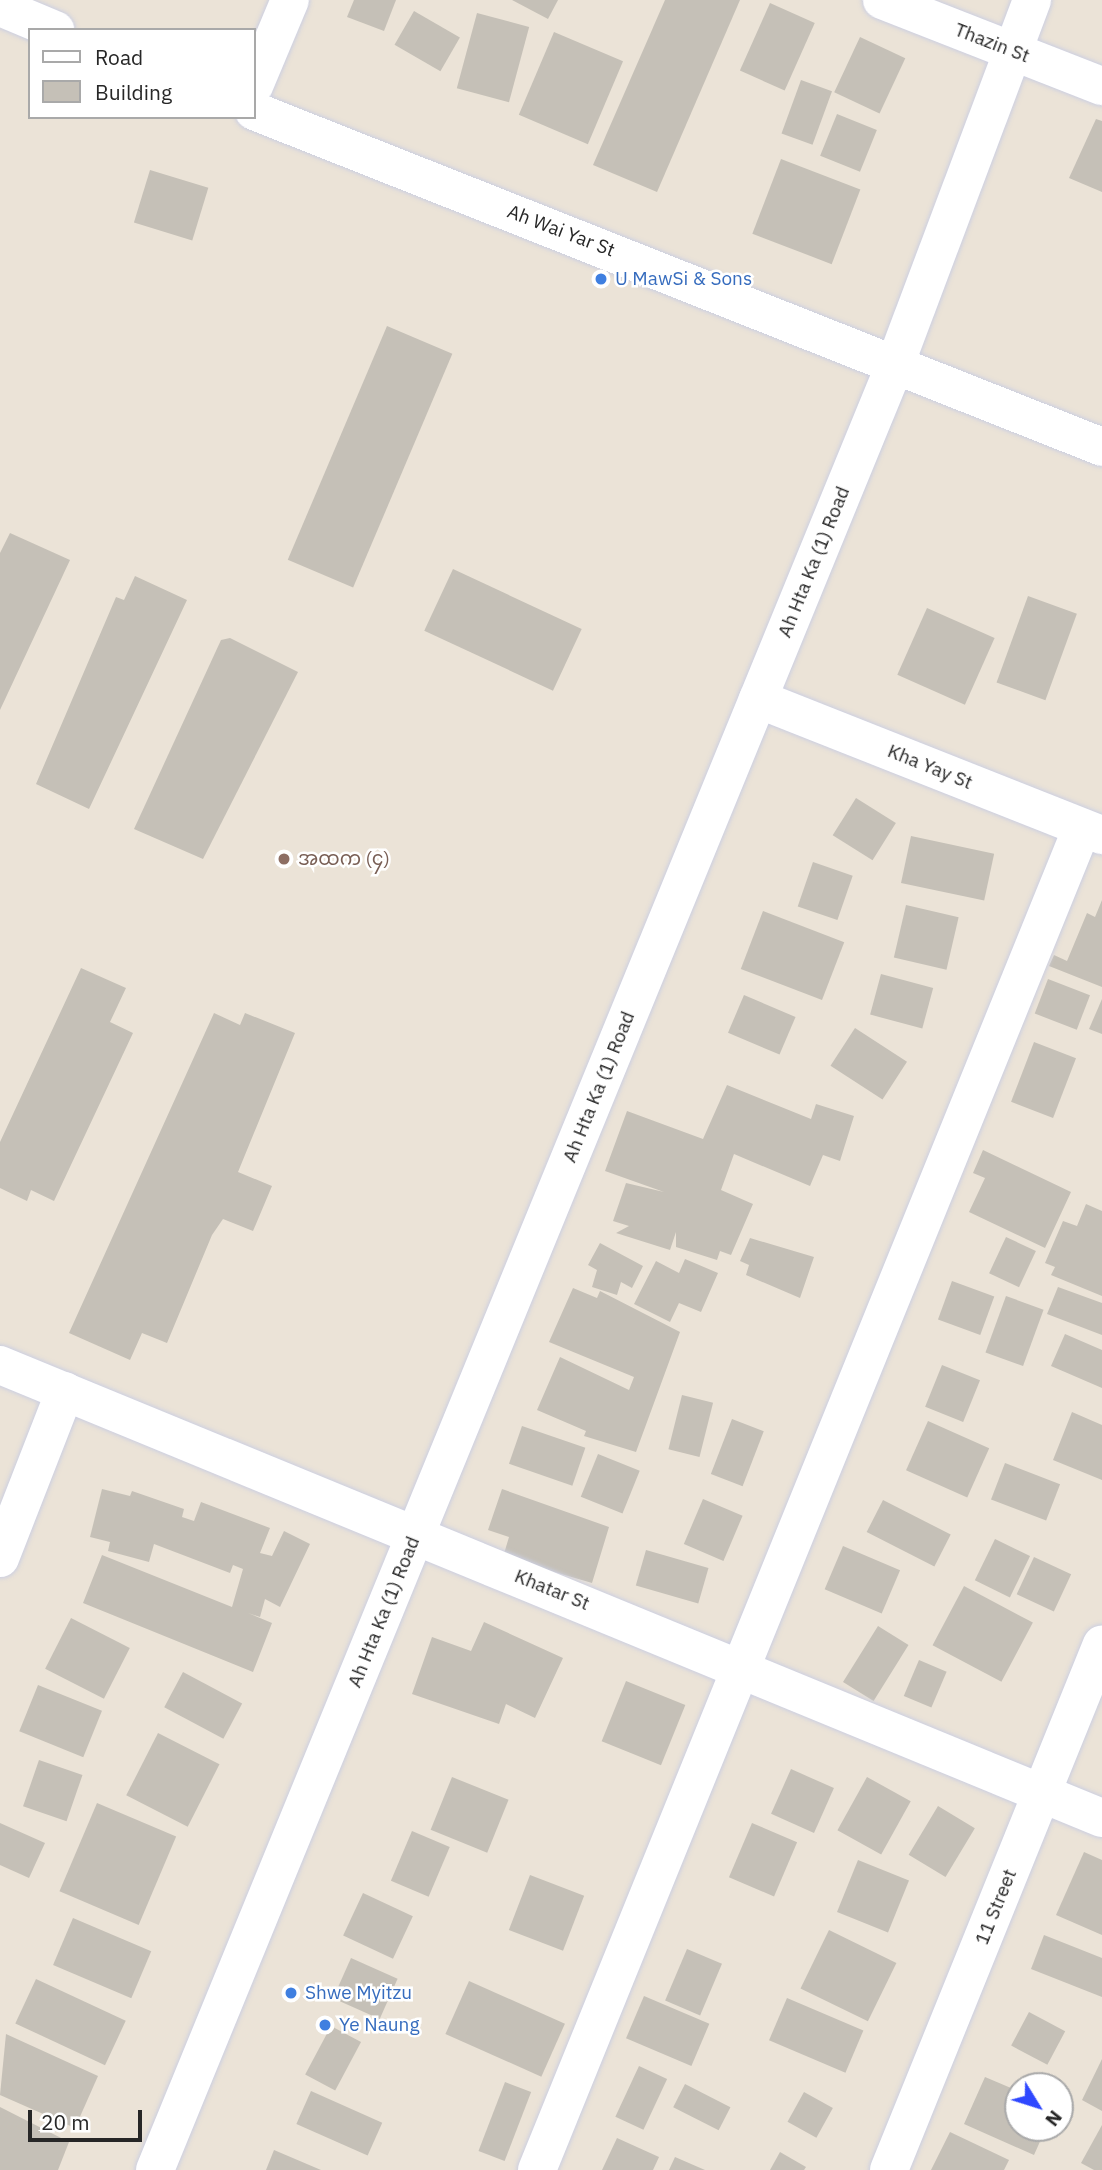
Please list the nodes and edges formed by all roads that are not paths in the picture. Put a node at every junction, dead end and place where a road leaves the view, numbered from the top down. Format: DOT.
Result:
graph roads {
  1 [pos="290,0"];
  2 [pos="882,0"];
  3 [pos="1031,0"];
  4 [pos="0,7"];
  5 [pos="50,28"];
  6 [pos="1011,51"];
  7 [pos="256,81"];
  8 [pos="1102,86"];
  9 [pos="256,112"];
  10 [pos="896,362"];
  11 [pos="1102,447"];
  12 [pos="758,699"];
  13 [pos="1092,832"];
  14 [pos="0,1365"];
  15 [pos="65,1391"];
  16 [pos="416,1534"];
  17 [pos="0,1558"];
  18 [pos="1102,1644"];
  19 [pos="740,1668"];
  20 [pos="1042,1793"];
  21 [pos="1102,1818"];
  22 [pos="155,2170"];
  23 [pos="537,2170"];
  24 [pos="889,2170"];
  1 -- 7 [label="street"];
  2 -- 6 [label="street, Thazin St"];
  3 -- 6 [label="street, Ah Hta Ka (1) Road"];
  4 -- 5 [label="street"];
  6 -- 8 [label="street, Thazin St"];
  6 -- 10 [label="street, Ah Hta Ka (1) Road"];
  9 -- 10 [label="street, Ah Wai Yar St"];
  10 -- 11 [label="street, Ah Wai Yar St"];
  10 -- 12 [label="street, Ah Hta Ka (1) Road"];
  12 -- 13 [label="street, Kha Yay St"];
  12 -- 16 [label="street, Ah Hta Ka (1) Road"];
  13 -- 19 [label="street"];
  14 -- 15 [label="street, Khatar St"];
  15 -- 16 [label="street, Khatar St"];
  15 -- 17 [label="street"];
  16 -- 19 [label="street, Khatar St"];
  16 -- 22 [label="street, Ah Hta Ka (1) Road"];
  18 -- 20 [label="street, 11 Street"];
  19 -- 20 [label="street, Khatar St"];
  19 -- 23 [label="street"];
  20 -- 21 [label="street, Khatar St"];
  20 -- 24 [label="street, 11 Street"];
}
